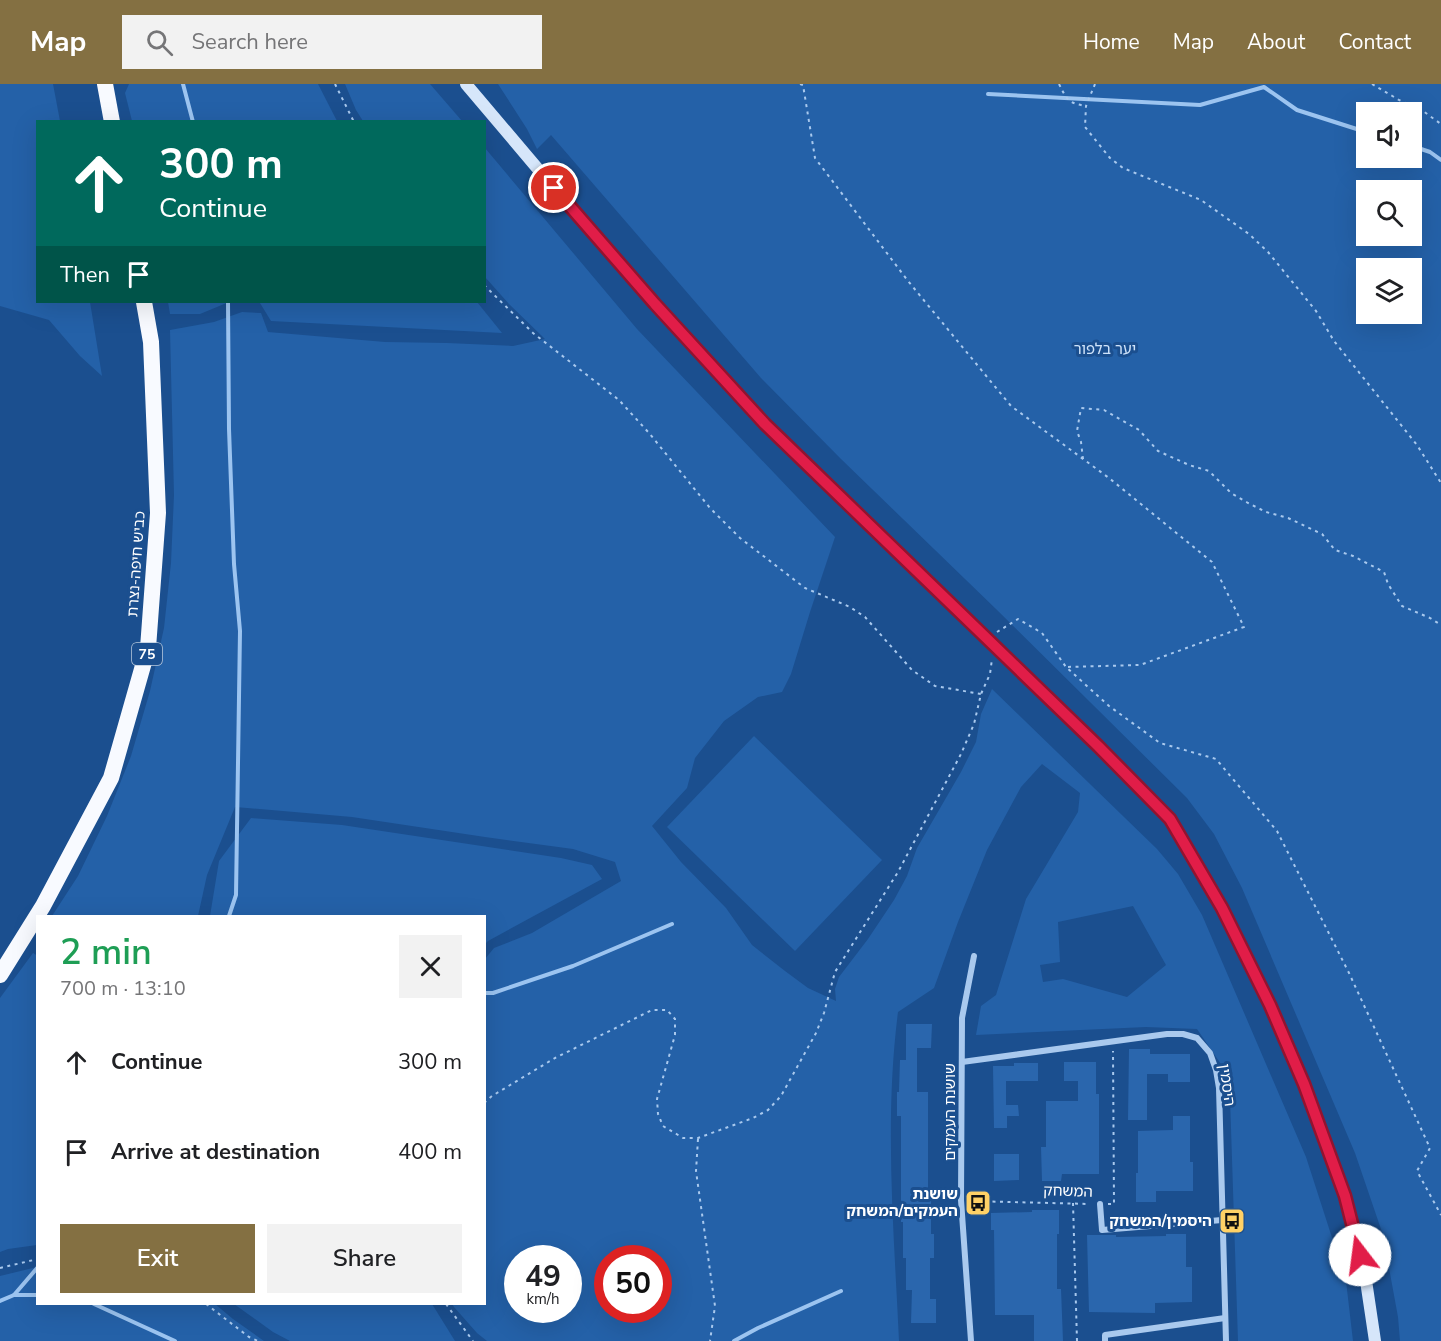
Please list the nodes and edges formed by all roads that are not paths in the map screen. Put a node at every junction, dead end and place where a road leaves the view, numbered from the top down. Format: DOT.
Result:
graph roads {
  1 [pos="105,84"];
  2 [pos="113,84"];
  3 [pos="466,84"];
  4 [pos="108,101"];
  5 [pos="112,120"];
  6 [pos="144,303"];
  7 [pos="37,915"];
  8 [pos="36,917"];
  9 [pos="974,956"];
  10 [pos="0,975"];
  11 [pos="962,1062"];
  12 [pos="1100,1204"];
  13 [pos="1222,1220"];
  14 [pos="1225,1318"];
  15 [pos="971,1341"];
  16 [pos="1105,1341"];
  17 [pos="1226,1341"];
  18 [pos="1375,1341"];
  1 -- 4 [label="highway"];
  2 -- 4 [label="highway"];
  3 -- 18 [label="main road"];
  4 -- 5 [label="highway"];
  6 -- 7 [label="highway, כביש חיפה-נצרת / 75"];
  8 -- 10 [label="highway, כביש חיפה-נצרת / 75"];
  9 -- 11 [label="street, שושנת העמקים"];
  11 -- 13 [label="street, היסמין"];
  11 -- 15 [label="street, שושנת העמקים"];
  12 -- 13 [label="street, המשחק"];
  13 -- 14 [label="street, היסמין"];
  14 -- 16 [label="street"];
  14 -- 17 [label="street, היסמין"];
}
